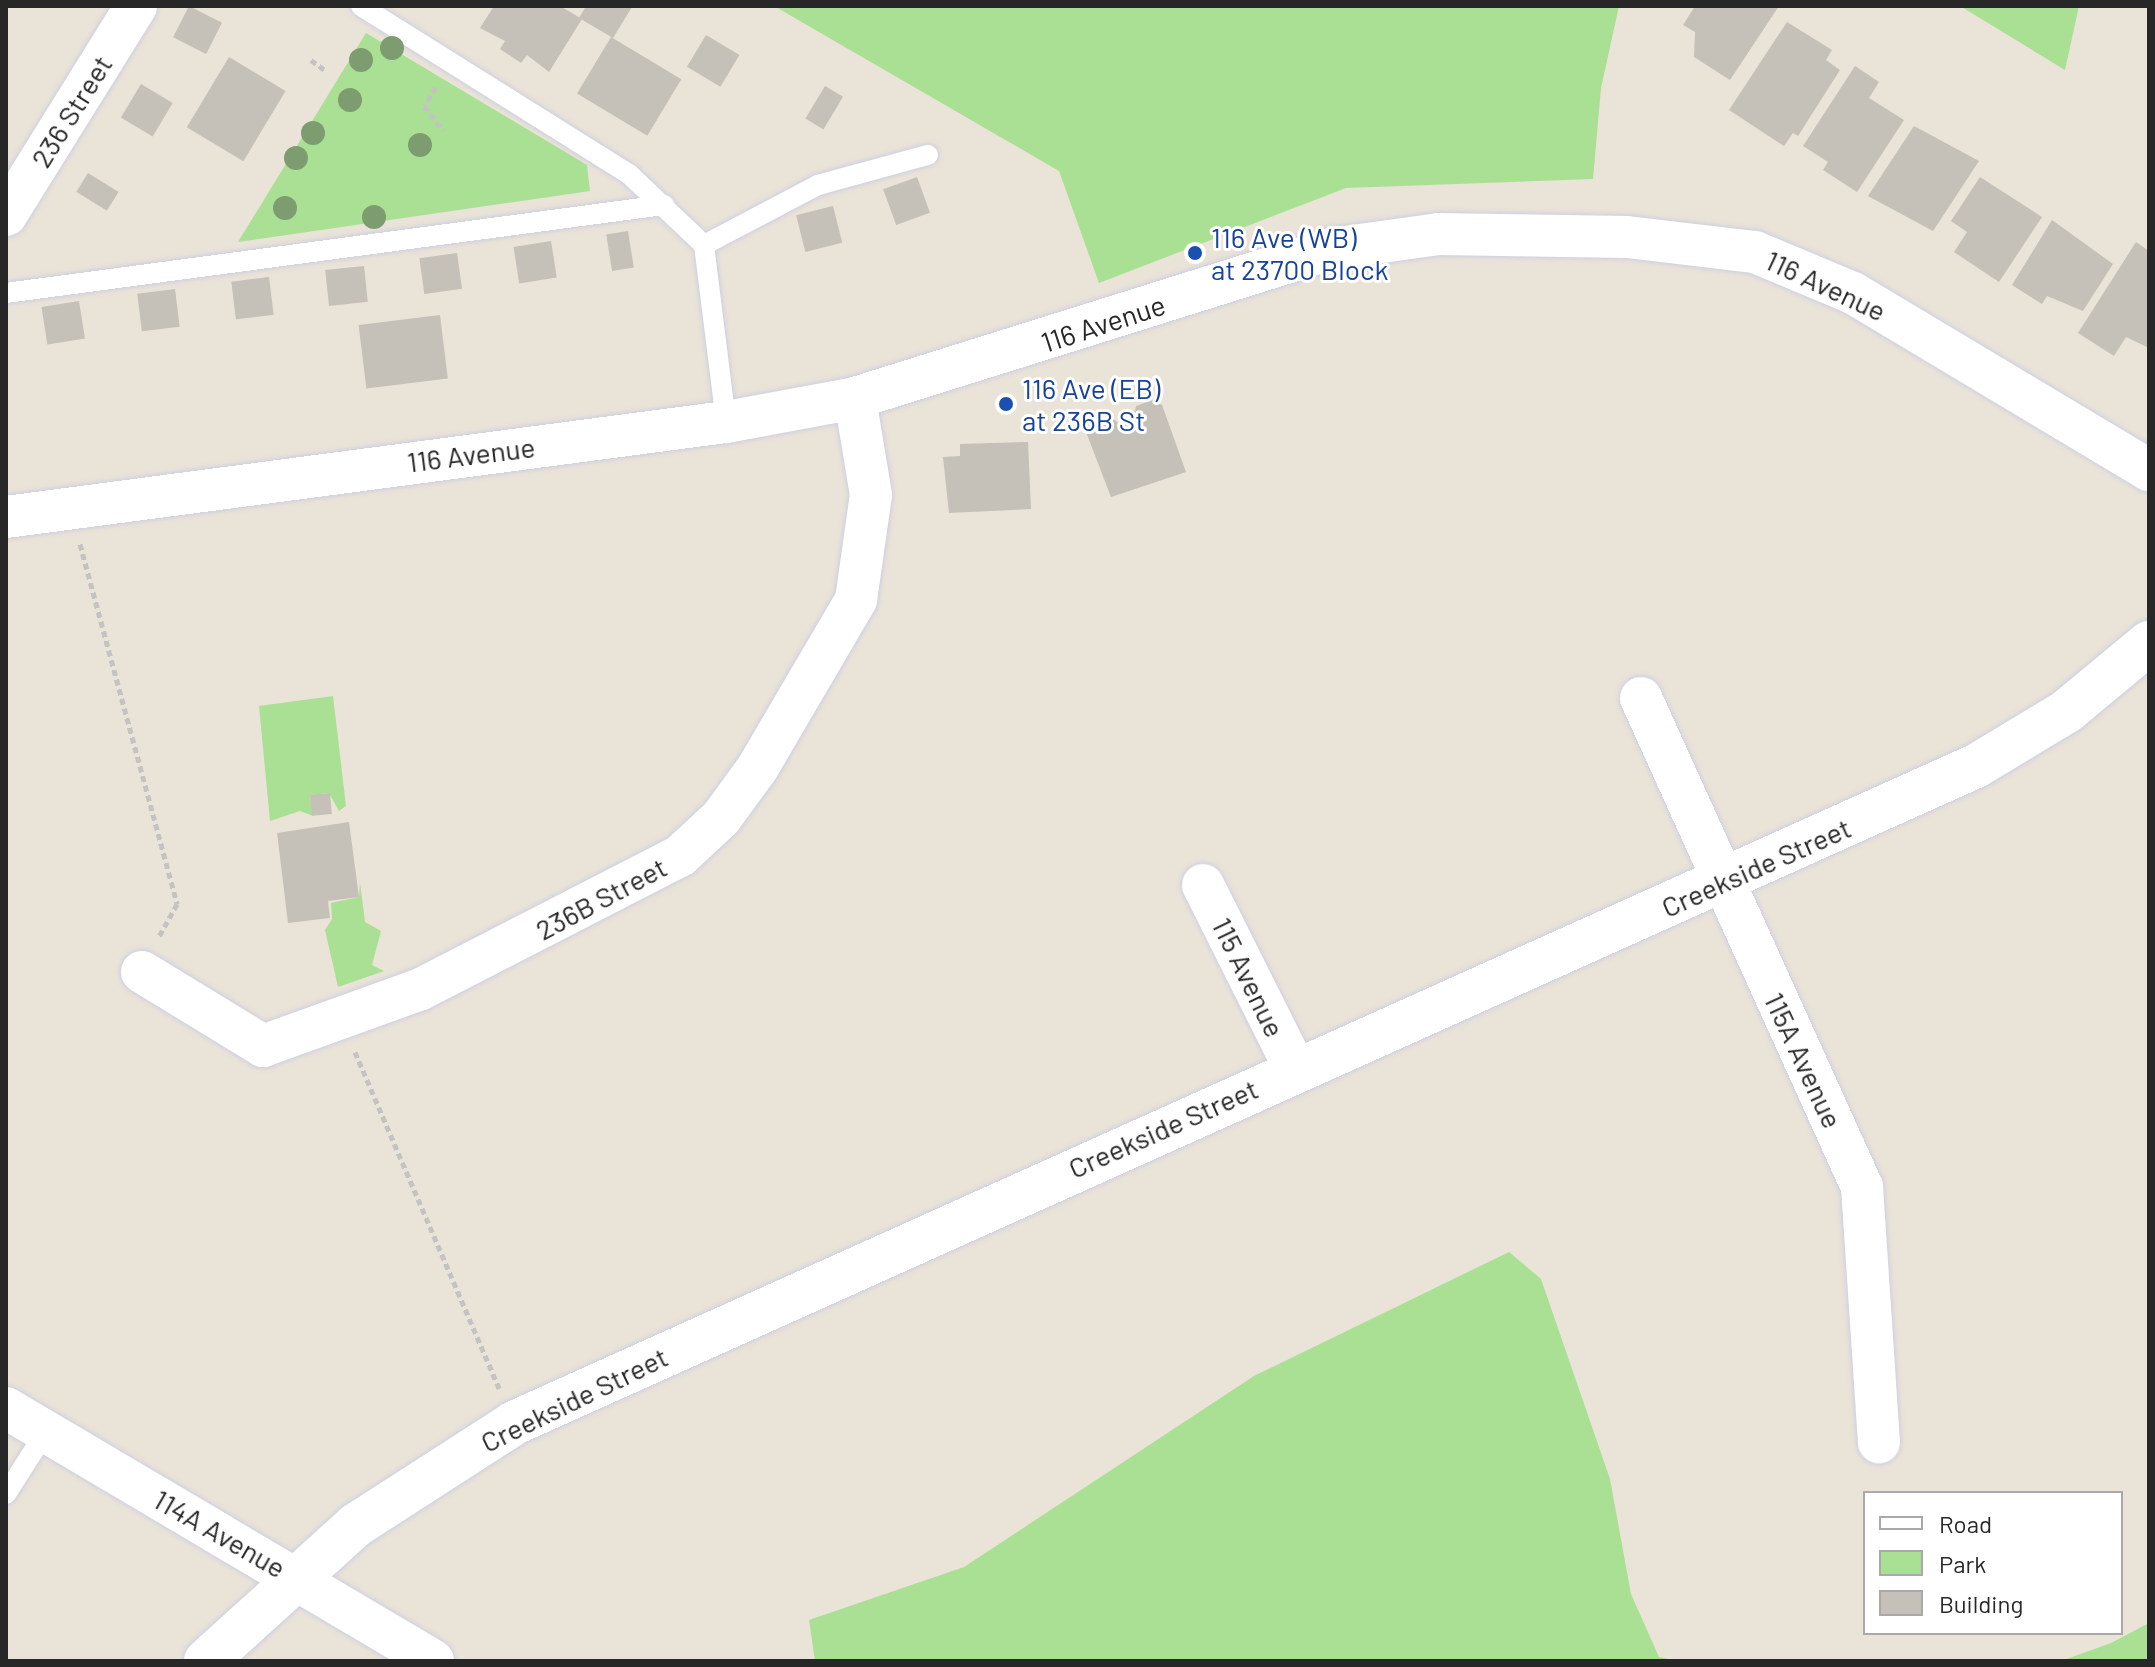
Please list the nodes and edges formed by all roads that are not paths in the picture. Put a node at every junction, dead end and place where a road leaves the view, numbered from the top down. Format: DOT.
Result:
graph roads {
  1 [pos="136,6"];
  2 [pos="361,6"];
  3 [pos="928,155"];
  4 [pos="664,205"];
  5 [pos="6,215"];
  6 [pos="704,245"];
  7 [pos="6,293"];
  8 [pos="855,398"];
  9 [pos="726,422"];
  10 [pos="2149,470"];
  11 [pos="6,517"];
  12 [pos="2149,643"];
  13 [pos="1641,698"];
  14 [pos="1723,882"];
  15 [pos="1203,885"];
  16 [pos="142,972"];
  17 [pos="1295,1069"];
  18 [pos="6,1408"];
  19 [pos="45,1433"];
  20 [pos="1879,1442"];
  21 [pos="6,1494"];
  22 [pos="295,1577"];
  23 [pos="206,1661"];
  24 [pos="433,1661"];
  1 -- 5 [label="street, 236 Street"];
  2 -- 4 [label="lane"];
  3 -- 6 [label="lane"];
  4 -- 6 [label="lane"];
  4 -- 7 [label="lane"];
  6 -- 9 [label="lane"];
  8 -- 9 [label="street, 116 Avenue"];
  8 -- 10 [label="street, 116 Avenue"];
  8 -- 16 [label="street, 236B Street"];
  9 -- 11 [label="street, 116 Avenue"];
  12 -- 14 [label="street, Creekside Street"];
  13 -- 14 [label="street, 115A Avenue"];
  14 -- 17 [label="street, Creekside Street"];
  14 -- 20 [label="street, 115A Avenue"];
  15 -- 17 [label="street, 115 Avenue"];
  17 -- 22 [label="street, Creekside Street"];
  18 -- 19 [label="street, 114A Avenue"];
  19 -- 21 [label="lane"];
  19 -- 22 [label="street, 114A Avenue"];
  22 -- 23 [label="street, Creekside Street"];
  22 -- 24 [label="street, 114A Avenue"];
}
